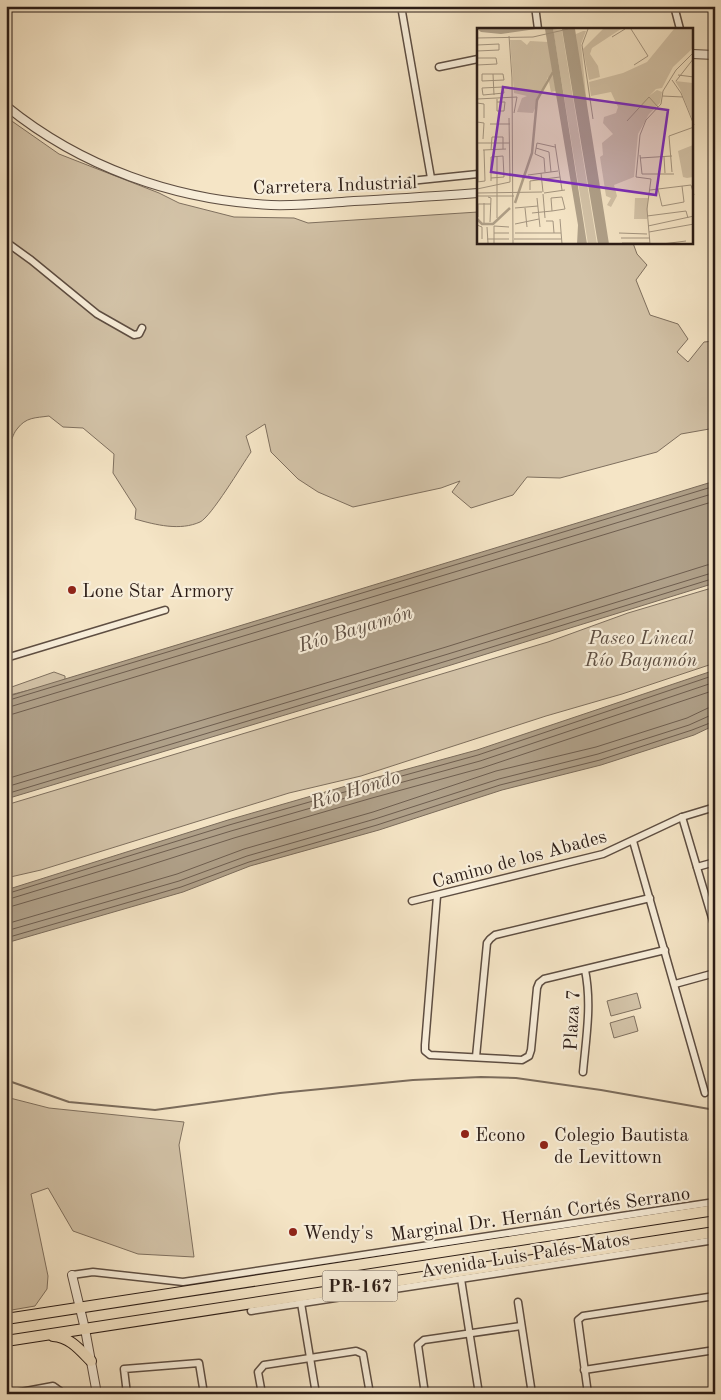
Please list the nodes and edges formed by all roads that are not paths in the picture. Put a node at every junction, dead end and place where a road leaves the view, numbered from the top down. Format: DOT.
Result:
graph roads {
  1 [pos="401,6"];
  2 [pos="535,6"];
  3 [pos="674,6"];
  4 [pos="538,28"];
  5 [pos="680,28"];
  6 [pos="694,54"];
  7 [pos="715,55"];
  8 [pos="477,59"];
  9 [pos="439,67"];
  10 [pos="6,106"];
  11 [pos="477,174"];
  12 [pos="431,178"];
  13 [pos="410,180"];
  14 [pos="477,193"];
  15 [pos="6,242"];
  16 [pos="142,328"];
  17 [pos="165,610"];
  18 [pos="6,658"];
  19 [pos="715,807"];
  20 [pos="682,817"];
  21 [pos="633,841"];
  22 [pos="715,862"];
  23 [pos="697,867"];
  24 [pos="436,896"];
  25 [pos="650,898"];
  26 [pos="412,901"];
  27 [pos="713,917"];
  28 [pos="715,928"];
  29 [pos="665,950"];
  30 [pos="586,970"];
  31 [pos="715,973"];
  32 [pos="675,984"];
  33 [pos="476,1057"];
  34 [pos="583,1072"];
  35 [pos="705,1093"];
  36 [pos="715,1202"];
  37 [pos="715,1210"];
  38 [pos="715,1232"];
  39 [pos="715,1240"];
  40 [pos="72,1275"];
  41 [pos="461,1279"];
  42 [pos="715,1296"];
  43 [pos="518,1302"];
  44 [pos="301,1303"];
  45 [pos="79,1308"];
  46 [pos="251,1311"];
  47 [pos="6,1319"];
  48 [pos="522,1326"];
  49 [pos="85,1329"];
  50 [pos="470,1333"];
  51 [pos="40,1336"];
  52 [pos="6,1341"];
  53 [pos="715,1350"];
  54 [pos="310,1358"];
  55 [pos="91,1361"];
  56 [pos="584,1370"];
  57 [pos="10,1394"];
  58 [pos="61,1394"];
  59 [pos="97,1394"];
  60 [pos="126,1394"];
  61 [pos="204,1394"];
  62 [pos="262,1394"];
  63 [pos="316,1394"];
  64 [pos="370,1394"];
  65 [pos="425,1394"];
  66 [pos="479,1394"];
  67 [pos="532,1394"];
  68 [pos="588,1394"];
  1 -- 12 [label="street"];
  2 -- 4 [label="street"];
  3 -- 5 [label="street"];
  6 -- 7 [label="street"];
  8 -- 9 [label="street"];
  10 -- 14 [label="street, Carretera Industrial"];
  11 -- 12 [label="street"];
  12 -- 13 [label="street"];
  15 -- 16 [label="street"];
  17 -- 18 [label="street"];
  19 -- 20 [label="street, Camino de los Abades"];
  20 -- 21 [label="street, Camino de los Abades"];
  20 -- 23 [label="street"];
  21 -- 24 [label="street, Camino de los Abades"];
  21 -- 25 [label="street"];
  22 -- 23 [label="street"];
  23 -- 27 [label="street"];
  24 -- 26 [label="street, Camino de los Abades"];
  24 -- 33 [label="street"];
  25 -- 29 [label="street"];
  25 -- 33 [label="street"];
  27 -- 28 [label="street"];
  29 -- 30 [label="street"];
  29 -- 32 [label="street"];
  30 -- 33 [label="street"];
  30 -- 34 [label="street, Plaza 7"];
  31 -- 32 [label="street"];
  32 -- 35 [label="street"];
  36 -- 40 [label="street, Marginal Dr. Hernán Cortés Serrano"];
  37 -- 45 [label="main road, PR-167"];
  38 -- 49 [label="main road, PR-167"];
  39 -- 41 [label="street, Avenida Luis Palés Matos"];
  40 -- 45 [label="street"];
  41 -- 44 [label="street, Avenida Luis Palés Matos"];
  41 -- 50 [label="street"];
  42 -- 56 [label="street"];
  43 -- 48 [label="street"];
  44 -- 46 [label="street, Avenida Luis Palés Matos"];
  44 -- 54 [label="street"];
  45 -- 47 [label="main road, PR-167"];
  45 -- 49 [label="street"];
  48 -- 50 [label="street"];
  48 -- 67 [label="street"];
  49 -- 51 [label="main road, PR-167"];
  49 -- 55 [label="street"];
  50 -- 65 [label="street"];
  50 -- 66 [label="street"];
  51 -- 52 [label="main road, PR-167"];
  51 -- 55 [label="main road"];
  53 -- 56 [label="street"];
  54 -- 62 [label="street"];
  54 -- 63 [label="street"];
  54 -- 64 [label="street"];
  55 -- 59 [label="street"];
  56 -- 68 [label="street"];
  57 -- 58 [label="street"];
  60 -- 61 [label="street"];
}
